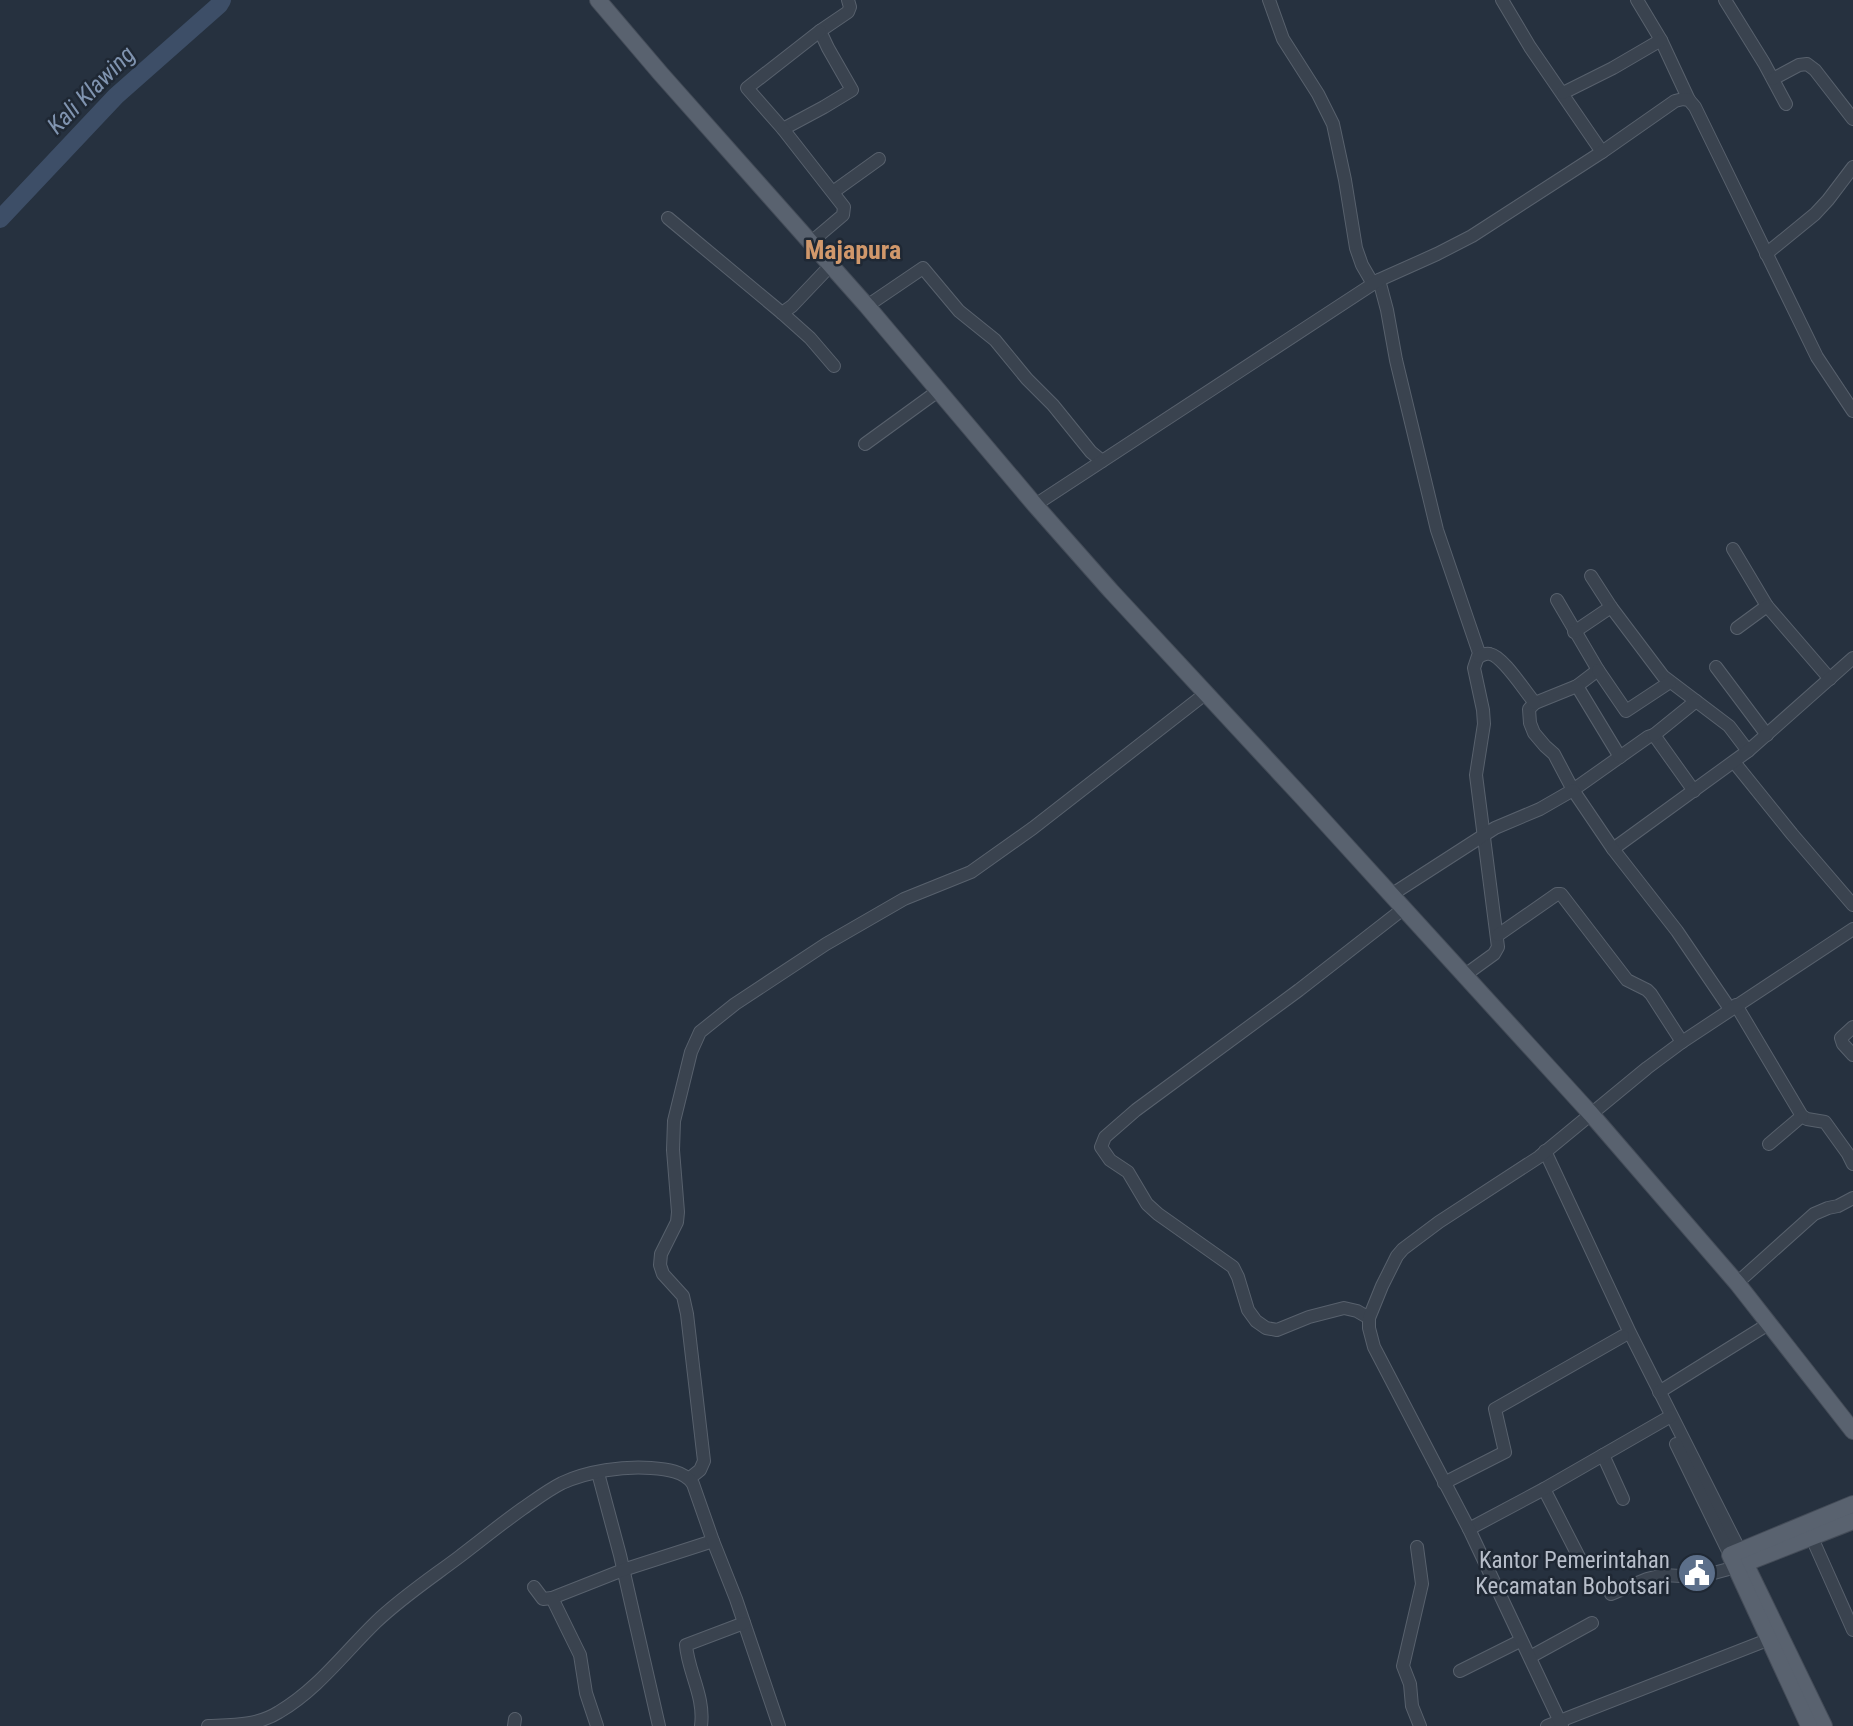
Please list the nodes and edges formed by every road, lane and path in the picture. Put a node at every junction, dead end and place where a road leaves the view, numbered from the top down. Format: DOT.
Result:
graph roads {
  1 [pos="598,0"];
  2 [pos="848,0"];
  3 [pos="1269,0"];
  4 [pos="1502,0"];
  5 [pos="1637,0"];
  6 [pos="1725,0"];
  7 [pos="820,31"];
  8 [pos="1661,40"];
  9 [pos="1773,79"];
  10 [pos="1563,93"];
  11 [pos="1689,100"];
  12 [pos="1786,104"];
  13 [pos="1853,118"];
  14 [pos="783,129"];
  15 [pos="1602,152"];
  16 [pos="879,159"];
  17 [pos="1853,167"];
  18 [pos="833,192"];
  19 [pos="668,218"];
  20 [pos="810,243"];
  21 [pos="1766,254"];
  22 [pos="830,266"];
  23 [pos="1376,282"];
  24 [pos="867,306"];
  25 [pos="782,313"];
  26 [pos="834,366"];
  27 [pos="938,391"];
  28 [pos="1853,411"];
  29 [pos="865,444"];
  30 [pos="1102,461"];
  31 [pos="1035,505"];
  32 [pos="1733,549"];
  33 [pos="1591,576"];
  34 [pos="1557,600"];
  35 [pos="1767,606"];
  36 [pos="1611,607"];
  37 [pos="1737,628"];
  38 [pos="1574,632"];
  39 [pos="1479,657"];
  40 [pos="1853,659"];
  41 [pos="1716,667"];
  42 [pos="1598,670"];
  43 [pos="1830,679"];
  44 [pos="1670,682"];
  45 [pos="1577,686"];
  46 [pos="1205,694"];
  47 [pos="1696,701"];
  48 [pos="1535,703"];
  49 [pos="1654,735"];
  50 [pos="1766,735"];
  51 [pos="1748,751"];
  52 [pos="1620,757"];
  53 [pos="1734,762"];
  54 [pos="1573,790"];
  55 [pos="1694,791"];
  56 [pos="1484,835"];
  57 [pos="1613,849"];
  58 [pos="1391,895"];
  59 [pos="1853,905"];
  60 [pos="1403,909"];
  61 [pos="1853,929"];
  62 [pos="1498,935"];
  63 [pos="1465,975"];
  64 [pos="1733,1007"];
  65 [pos="1853,1027"];
  66 [pos="1682,1042"];
  67 [pos="1853,1055"];
  68 [pos="1591,1114"];
  69 [pos="1802,1116"];
  70 [pos="1769,1144"];
  71 [pos="1542,1154"];
  72 [pos="1853,1164"];
  73 [pos="1853,1198"];
  74 [pos="1737,1283"];
  75 [pos="1369,1318"];
  76 [pos="1770,1323"];
  77 [pos="1623,1336"];
  78 [pos="1659,1392"];
  79 [pos="1667,1418"];
  80 [pos="1853,1431"];
  81 [pos="1603,1455"];
  82 [pos="598,1473"];
  83 [pos="690,1478"];
  84 [pos="1444,1483"];
  85 [pos="1544,1489"];
  86 [pos="1623,1499"];
  87 [pos="1853,1504"];
  88 [pos="1853,1521"];
  89 [pos="1469,1529"];
  90 [pos="1812,1538"];
  91 [pos="713,1541"];
  92 [pos="1418,1547"];
  93 [pos="1738,1559"];
  94 [pos="1582,1563"];
  95 [pos="623,1570"];
  96 [pos="534,1587"];
  97 [pos="1611,1594"];
  98 [pos="552,1598"];
  99 [pos="744,1623"];
  100 [pos="1592,1623"];
  101 [pos="1853,1630"];
  102 [pos="1775,1638"];
  103 [pos="1520,1641"];
  104 [pos="1530,1657"];
  105 [pos="1460,1671"];
  106 [pos="1557,1724"];
  107 [pos="208,1726"];
  108 [pos="597,1726"];
  109 [pos="659,1726"];
  110 [pos="701,1726"];
  111 [pos="779,1726"];
  112 [pos="1420,1726"];
  113 [pos="1809,1726"];
  114 [pos="1824,1726"];
  1 -- 20 [label="main road"];
  2 -- 7 [label="street"];
  3 -- 23 [label="street"];
  4 -- 10 [label="street"];
  5 -- 8 [label="street"];
  6 -- 9 [label="street"];
  7 -- 14 [label="street"];
  7 -- 14 [label="street"];
  8 -- 10 [label="street"];
  8 -- 11 [label="street"];
  9 -- 12 [label="street"];
  9 -- 13 [label="street"];
  10 -- 15 [label="street"];
  11 -- 15 [label="street"];
  11 -- 21 [label="street"];
  14 -- 18 [label="street"];
  15 -- 23 [label="street"];
  16 -- 18 [label="street"];
  17 -- 21 [label="street"];
  18 -- 20 [label="street"];
  19 -- 25 [label="street"];
  20 -- 22 [label="main road"];
  21 -- 28 [label="street"];
  22 -- 24 [label="main road"];
  22 -- 25 [label="street"];
  23 -- 30 [label="street"];
  23 -- 39 [label="street"];
  24 -- 27 [label="main road"];
  24 -- 30 [label="street"];
  25 -- 26 [label="street"];
  27 -- 29 [label="street"];
  27 -- 31 [label="main road"];
  30 -- 31 [label="street"];
  31 -- 46 [label="main road"];
  32 -- 35 [label="street"];
  33 -- 36 [label="street"];
  34 -- 38 [label="street"];
  35 -- 37 [label="street"];
  35 -- 43 [label="street"];
  36 -- 38 [label="street"];
  36 -- 44 [label="street"];
  38 -- 42 [label="street"];
  39 -- 48 [label="street"];
  39 -- 56 [label="street"];
  40 -- 43 [label="street"];
  41 -- 50 [label="street"];
  42 -- 44 [label="street"];
  42 -- 45 [label="street"];
  43 -- 50 [label="street"];
  44 -- 47 [label="street"];
  45 -- 48 [label="street"];
  45 -- 52 [label="street"];
  46 -- 58 [label="main road"];
  46 -- 83 [label="street"];
  47 -- 49 [label="street"];
  47 -- 51 [label="street"];
  48 -- 54 [label="street"];
  49 -- 52 [label="street"];
  49 -- 55 [label="street"];
  50 -- 51 [label="street"];
  51 -- 53 [label="street"];
  52 -- 54 [label="street"];
  53 -- 55 [label="street"];
  53 -- 59 [label="street"];
  54 -- 56 [label="street"];
  54 -- 57 [label="street"];
  55 -- 57 [label="street"];
  56 -- 58 [label="street"];
  56 -- 62 [label="street"];
  57 -- 64 [label="street"];
  58 -- 60 [label="main road"];
  60 -- 63 [label="main road"];
  60 -- 75 [label="street"];
  61 -- 64 [label="street"];
  62 -- 63 [label="street"];
  62 -- 66 [label="street"];
  63 -- 68 [label="main road"];
  64 -- 66 [label="street"];
  64 -- 69 [label="street"];
  65 -- 67 [label="street"];
  66 -- 68 [label="street"];
  68 -- 71 [label="street"];
  68 -- 74 [label="main road"];
  69 -- 70 [label="street"];
  69 -- 72 [label="street"];
  71 -- 75 [label="street"];
  71 -- 77 [label="street"];
  71 -- 78 [label="street"];
  73 -- 74 [label="street"];
  74 -- 76 [label="main road"];
  75 -- 84 [label="street"];
  76 -- 78 [label="street"];
  76 -- 80 [label="main road"];
  77 -- 79 [label="street"];
  77 -- 84 [label="street"];
  78 -- 79 [label="street"];
  79 -- 81 [label="street"];
  79 -- 93 [label="street"];
  81 -- 85 [label="street"];
  81 -- 86 [label="street"];
  82 -- 83 [label="street"];
  82 -- 95 [label="street"];
  82 -- 107 [label="street"];
  83 -- 91 [label="street"];
  84 -- 89 [label="street"];
  85 -- 89 [label="street"];
  85 -- 94 [label="street"];
  87 -- 93 [label="main road"];
  88 -- 90 [label="main road"];
  89 -- 103 [label="street"];
  90 -- 93 [label="main road"];
  90 -- 101 [label="street"];
  91 -- 95 [label="street"];
  91 -- 99 [label="street"];
  92 -- 112 [label="street"];
  93 -- 97 [label="street"];
  93 -- 102 [label="main road"];
  95 -- 98 [label="street"];
  95 -- 109 [label="street"];
  96 -- 98 [label="street"];
  98 -- 108 [label="street"];
  99 -- 110 [label="street"];
  99 -- 111 [label="street"];
  100 -- 104 [label="street"];
  102 -- 106 [label="street"];
  102 -- 113 [label="main road"];
  102 -- 114 [label="main road"];
  103 -- 104 [label="street"];
  103 -- 105 [label="street"];
  104 -- 106 [label="street"];
}
